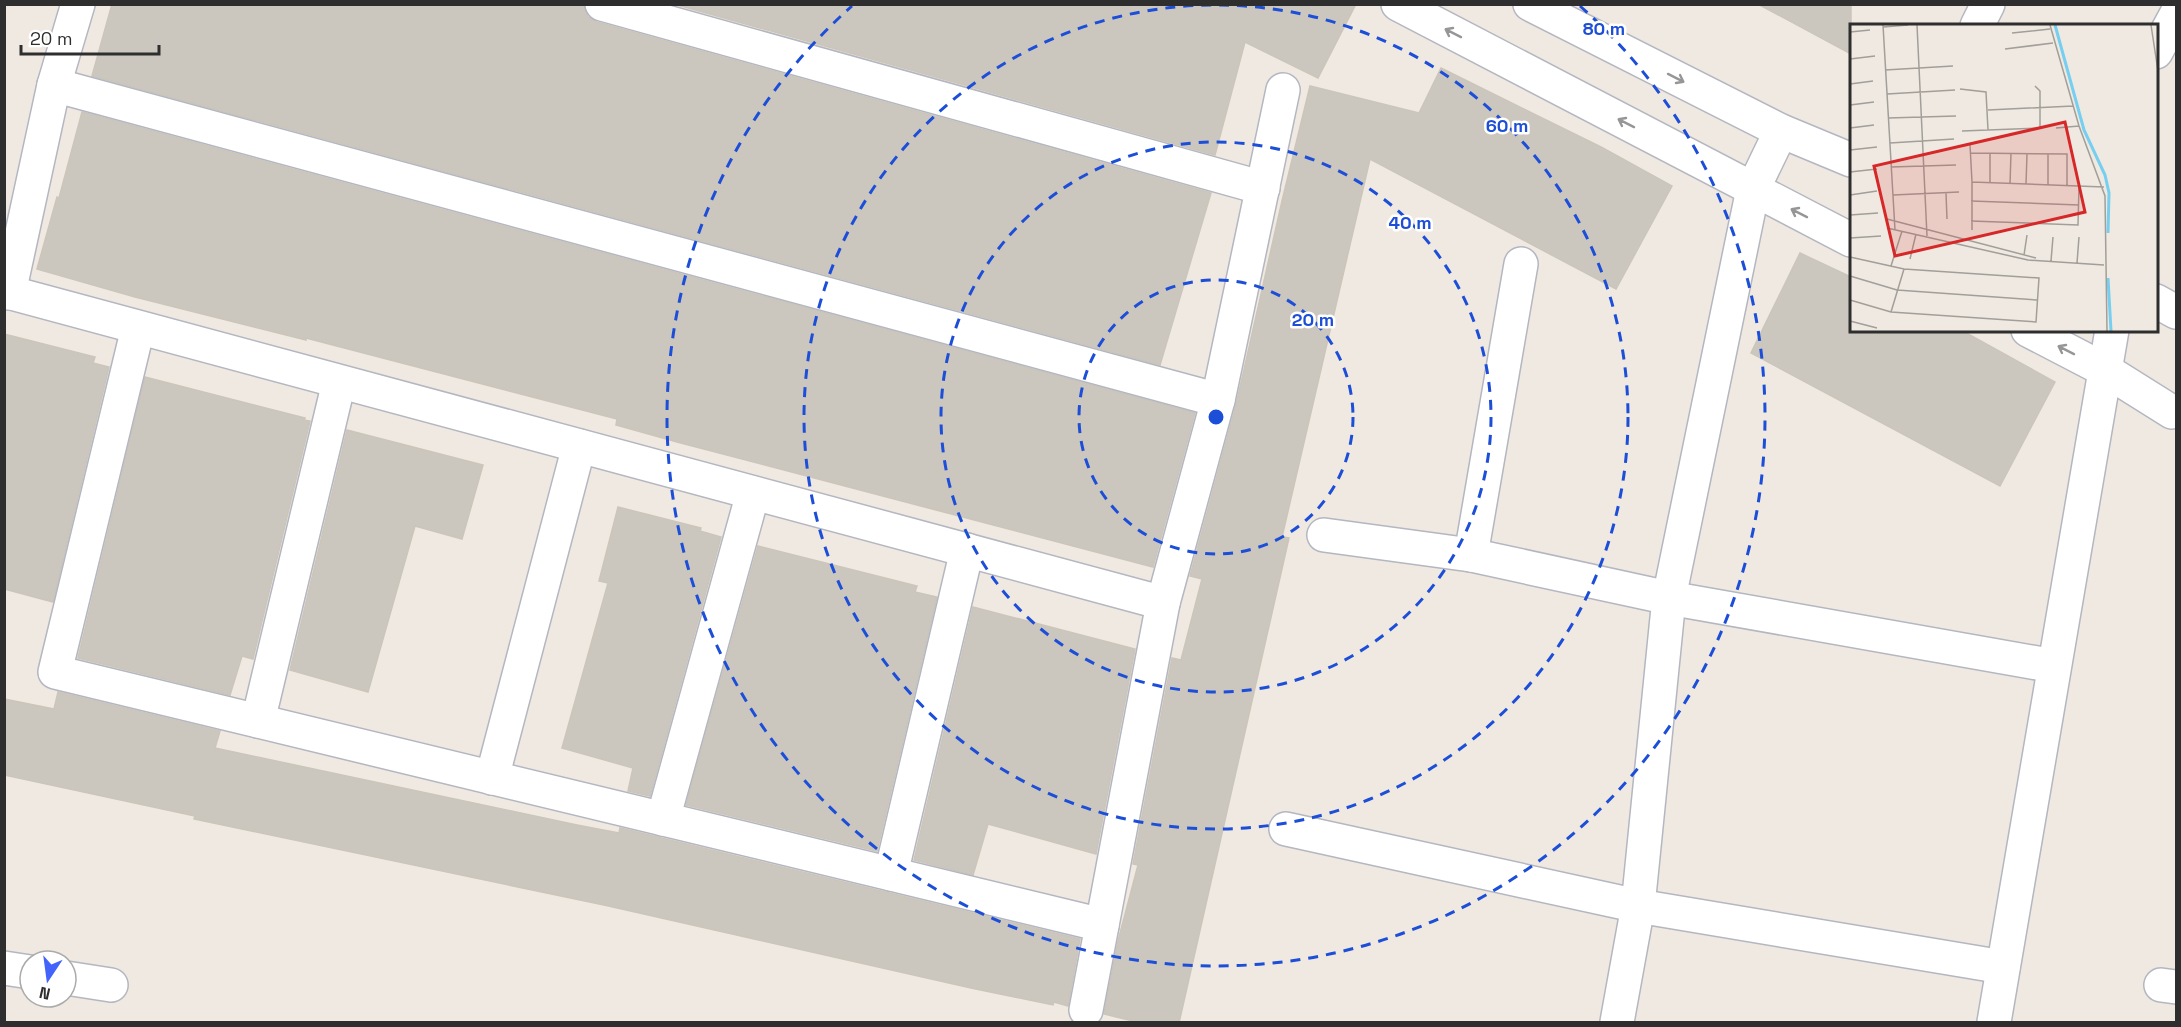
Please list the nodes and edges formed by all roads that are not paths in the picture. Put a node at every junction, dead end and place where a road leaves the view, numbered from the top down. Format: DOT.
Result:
graph roads {
  1 [pos="78,4"];
  2 [pos="602,4"];
  3 [pos="1398,4"];
  4 [pos="1530,4"];
  5 [pos="1988,4"];
  6 [pos="2176,15"];
  7 [pos="1978,24"];
  8 [pos="2157,50"];
  9 [pos="54,85"];
  10 [pos="1283,90"];
  11 [pos="1781,130"];
  12 [pos="1850,160"];
  13 [pos="1263,188"];
  14 [pos="1753,189"];
  15 [pos="1850,239"];
  16 [pos="1521,264"];
  17 [pos="7,292"];
  18 [pos="2157,302"];
  19 [pos="2176,312"];
  20 [pos="138,328"];
  21 [pos="2032,332"];
  22 [pos="2112,332"];
  23 [pos="2105,370"];
  24 [pos="339,382"];
  25 [pos="1218,400"];
  26 [pos="2172,412"];
  27 [pos="579,446"];
  28 [pos="753,493"];
  29 [pos="1324,536"];
  30 [pos="967,550"];
  31 [pos="1471,555"];
  32 [pos="1669,598"];
  33 [pos="1163,603"];
  34 [pos="2054,666"];
  35 [pos="258,721"];
  36 [pos="492,778"];
  37 [pos="663,819"];
  38 [pos="1286,829"];
  39 [pos="891,873"];
  40 [pos="1638,906"];
  41 [pos="1102,924"];
  42 [pos="2003,967"];
  43 [pos="78,980"];
  44 [pos="111,985"];
  45 [pos="1086,1010"];
  46 [pos="1617,1023"];
  47 [pos="1994,1023"];
  1 -- 9 [label="street"];
  2 -- 13 [label="street"];
  14 -- 3 [label="street, one-way"];
  4 -- 11 [label="street, one-way"];
  5 -- 7 [label="street"];
  6 -- 8 [label="street"];
  9 -- 17 [label="street"];
  9 -- 25 [label="street"];
  10 -- 13 [label="street"];
  11 -- 12 [label="street"];
  11 -- 14 [label="street"];
  13 -- 25 [label="street"];
  15 -- 14 [label="street, one-way"];
  14 -- 32 [label="street"];
  16 -- 31 [label="street"];
  17 -- 20 [label="street"];
  18 -- 19 [label="street"];
  20 -- 24 [label="street"];
  20 -- 35 [label="street"];
  23 -- 21 [label="street, one-way"];
  22 -- 23 [label="street"];
  23 -- 26 [label="street"];
  23 -- 34 [label="street"];
  24 -- 27 [label="street"];
  24 -- 35 [label="street"];
  25 -- 33 [label="street"];
  27 -- 28 [label="street"];
  27 -- 36 [label="street"];
  28 -- 30 [label="street"];
  28 -- 37 [label="street"];
  29 -- 31 [label="street"];
  30 -- 33 [label="street"];
  30 -- 39 [label="street"];
  31 -- 32 [label="street"];
  32 -- 34 [label="street"];
  32 -- 40 [label="street"];
  33 -- 41 [label="street"];
  34 -- 42 [label="street"];
  35 -- 36 [label="street"];
  36 -- 37 [label="street"];
  37 -- 39 [label="street"];
  38 -- 40 [label="street"];
  39 -- 41 [label="street"];
  40 -- 42 [label="street"];
  40 -- 46 [label="street"];
  41 -- 45 [label="street"];
  42 -- 47 [label="street"];
  43 -- 44 [label="street"];
}
